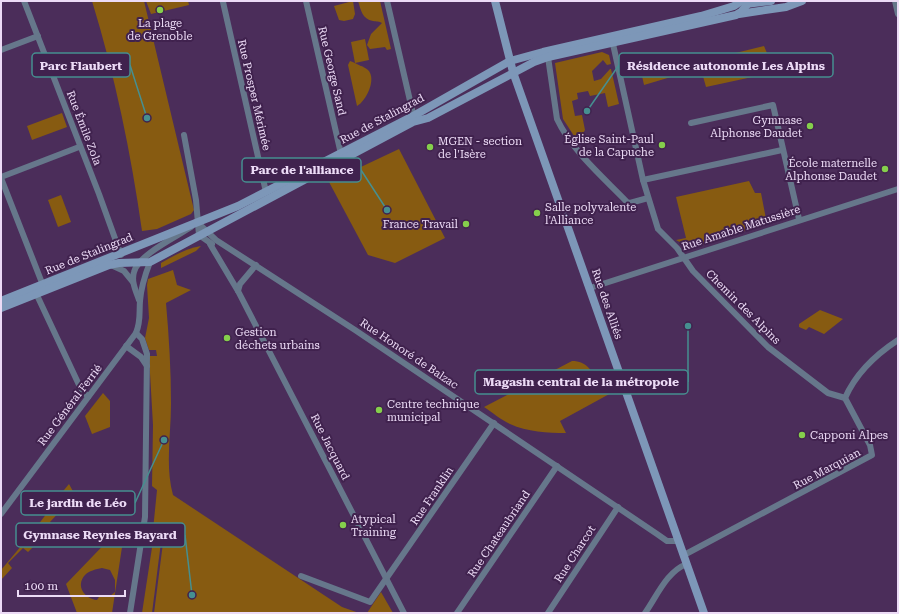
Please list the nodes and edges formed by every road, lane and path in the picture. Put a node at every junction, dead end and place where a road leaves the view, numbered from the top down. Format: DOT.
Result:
graph roads {
  1 [pos="24,1"];
  2 [pos="306,1"];
  3 [pos="388,1"];
  4 [pos="495,1"];
  5 [pos="771,1"];
  6 [pos="895,1"];
  7 [pos="223,2"];
  8 [pos="747,2"];
  9 [pos="797,2"];
  10 [pos="735,11"];
  11 [pos="755,11"];
  12 [pos="898,14"];
  13 [pos="38,36"];
  14 [pos="612,44"];
  15 [pos="1,50"];
  16 [pos="548,57"];
  17 [pos="510,62"];
  18 [pos="513,72"];
  19 [pos="414,119"];
  20 [pos="691,123"];
  21 [pos="184,135"];
  22 [pos="79,147"];
  23 [pos="782,150"];
  24 [pos="341,154"];
  25 [pos="332,166"];
  26 [pos="1,178"];
  27 [pos="643,180"];
  28 [pos="898,188"];
  29 [pos="266,192"];
  30 [pos="648,198"];
  31 [pos="799,219"];
  32 [pos="198,223"];
  33 [pos="202,233"];
  34 [pos="210,244"];
  35 [pos="227,248"];
  36 [pos="121,254"];
  37 [pos="683,257"];
  38 [pos="150,262"];
  39 [pos="119,263"];
  40 [pos="139,263"];
  41 [pos="109,265"];
  42 [pos="256,265"];
  43 [pos="134,283"];
  44 [pos="43,288"];
  45 [pos="590,288"];
  46 [pos="35,291"];
  47 [pos="238,291"];
  48 [pos="1,301"];
  49 [pos="140,303"];
  50 [pos="1,308"];
  51 [pos="136,333"];
  52 [pos="898,340"];
  53 [pos="126,346"];
  54 [pos="147,366"];
  55 [pos="88,397"];
  56 [pos="845,398"];
  57 [pos="494,423"];
  58 [pos="556,466"];
  59 [pos="618,507"];
  60 [pos="1,514"];
  61 [pos="680,541"];
  62 [pos="684,555"];
  63 [pos="688,564"];
  64 [pos="301,576"];
  65 [pos="387,580"];
  66 [pos="130,613"];
  67 [pos="404,613"];
  68 [pos="457,613"];
  69 [pos="548,613"];
  70 [pos="645,613"];
  71 [pos="704,613"];
  1 -- 13 [label="street, Rue Émile Zola"];
  2 -- 24 [label="street, Rue George Sand"];
  3 -- 19 [label="street"];
  4 -- 17 [label="street, Rue des Alliés"];
  5 -- 8 [label="street"];
  6 -- 12 [label="street"];
  7 -- 29 [label="street, Rue Prosper Mérimée"];
  8 -- 10 [label="street, Rue de Stalingrad"];
  8 -- 11 [label="street"];
  9 -- 11 [label="street"];
  10 -- 11 [label="street"];
  10 -- 14 [label="street, Rue de Stalingrad"];
  10 -- 17 [label="street, Rue de Stalingrad"];
  13 -- 15 [label="street"];
  13 -- 22 [label="street, Rue Émile Zola"];
  14 -- 16 [label="street, Rue de Stalingrad"];
  14 -- 27 [label="street"];
  16 -- 18 [label="street, Rue de Stalingrad"];
  16 -- 30 [label="street"];
  17 -- 18 [label="street, Rue des Alliés"];
  17 -- 19 [label="street, Rue de Stalingrad"];
  18 -- 19 [label="street, Rue de Stalingrad"];
  18 -- 45 [label="street, Rue des Alliés"];
  19 -- 24 [label="street, Rue de Stalingrad"];
  19 -- 25 [label="street, Rue de Stalingrad"];
  20 -- 23 [label="street"];
  21 -- 32 [label="street"];
  22 -- 26 [label="street"];
  22 -- 36 [label="street, Rue Émile Zola"];
  23 -- 27 [label="street"];
  23 -- 31 [label="street"];
  24 -- 25 [label="street"];
  24 -- 29 [label="street, Rue de Stalingrad"];
  25 -- 33 [label="street, Rue de Stalingrad"];
  26 -- 44 [label="street"];
  27 -- 30 [label="street"];
  28 -- 31 [label="street, Rue Amable Matussière"];
  29 -- 32 [label="street, Rue de Stalingrad"];
  30 -- 37 [label="street, Chemin des Alpins"];
  31 -- 37 [label="street, Rue Amable Matussière"];
  32 -- 33 [label="street"];
  32 -- 36 [label="street, Rue de Stalingrad"];
  32 -- 40 [label="street"];
  33 -- 34 [label="street, Rue Honoré de Balzac"];
  33 -- 35 [label="street, Rue Honoré de Balzac"];
  33 -- 38 [label="street, Rue de Stalingrad"];
  34 -- 35 [label="street, Rue Honoré de Balzac"];
  34 -- 47 [label="street, Rue Jacquard"];
  35 -- 42 [label="street, Rue Honoré de Balzac"];
  36 -- 39 [label="street"];
  36 -- 44 [label="street, Rue de Stalingrad"];
  37 -- 45 [label="street, Rue Amable Matussière"];
  37 -- 56 [label="street, Chemin des Alpins"];
  38 -- 40 [label="street, Rue de Stalingrad"];
  38 -- 49 [label="street, Rue Général Ferrié"];
  39 -- 40 [label="street, Rue de Stalingrad"];
  39 -- 41 [label="street, Rue de Stalingrad"];
  40 -- 43 [label="street, Rue Général Ferrié"];
  41 -- 43 [label="street, Rue de Stalingrad"];
  41 -- 44 [label="street, Rue de Stalingrad"];
  42 -- 47 [label="street"];
  42 -- 57 [label="street, Rue Honoré de Balzac"];
  43 -- 49 [label="street, Rue Général Ferrié"];
  44 -- 46 [label="street, Rue de Stalingrad"];
  45 -- 61 [label="street, Rue des Alliés"];
  46 -- 48 [label="street, Rue de Stalingrad"];
  46 -- 50 [label="street, Rue de Stalingrad"];
  46 -- 55 [label="street"];
  47 -- 65 [label="street, Rue Jacquard"];
  49 -- 51 [label="street, Rue Général Ferrié"];
  51 -- 53 [label="street, Rue Général Ferrié"];
  51 -- 54 [label="street"];
  52 -- 56 [label="street"];
  53 -- 54 [label="street"];
  53 -- 55 [label="street, Rue Général Ferrié"];
  54 -- 66 [label="street"];
  55 -- 60 [label="street, Rue Général Ferrié"];
  56 -- 62 [label="street, Rue Marquian"];
  57 -- 58 [label="street, Rue Honoré de Balzac"];
  57 -- 65 [label="street, Rue Franklin"];
  58 -- 59 [label="street, Rue Honoré de Balzac"];
  58 -- 68 [label="street, Rue Chateaubriand"];
  59 -- 61 [label="street, Rue Honoré de Balzac"];
  59 -- 69 [label="street, Rue Charcot"];
  61 -- 62 [label="street, Rue des Alliés"];
  62 -- 63 [label="street, Rue des Alliés"];
  63 -- 70 [label="street"];
  63 -- 71 [label="street, Rue des Alliés"];
  64 -- 65 [label="street, Rue Franklin"];
  65 -- 67 [label="street, Rue Jacquard"];
}
